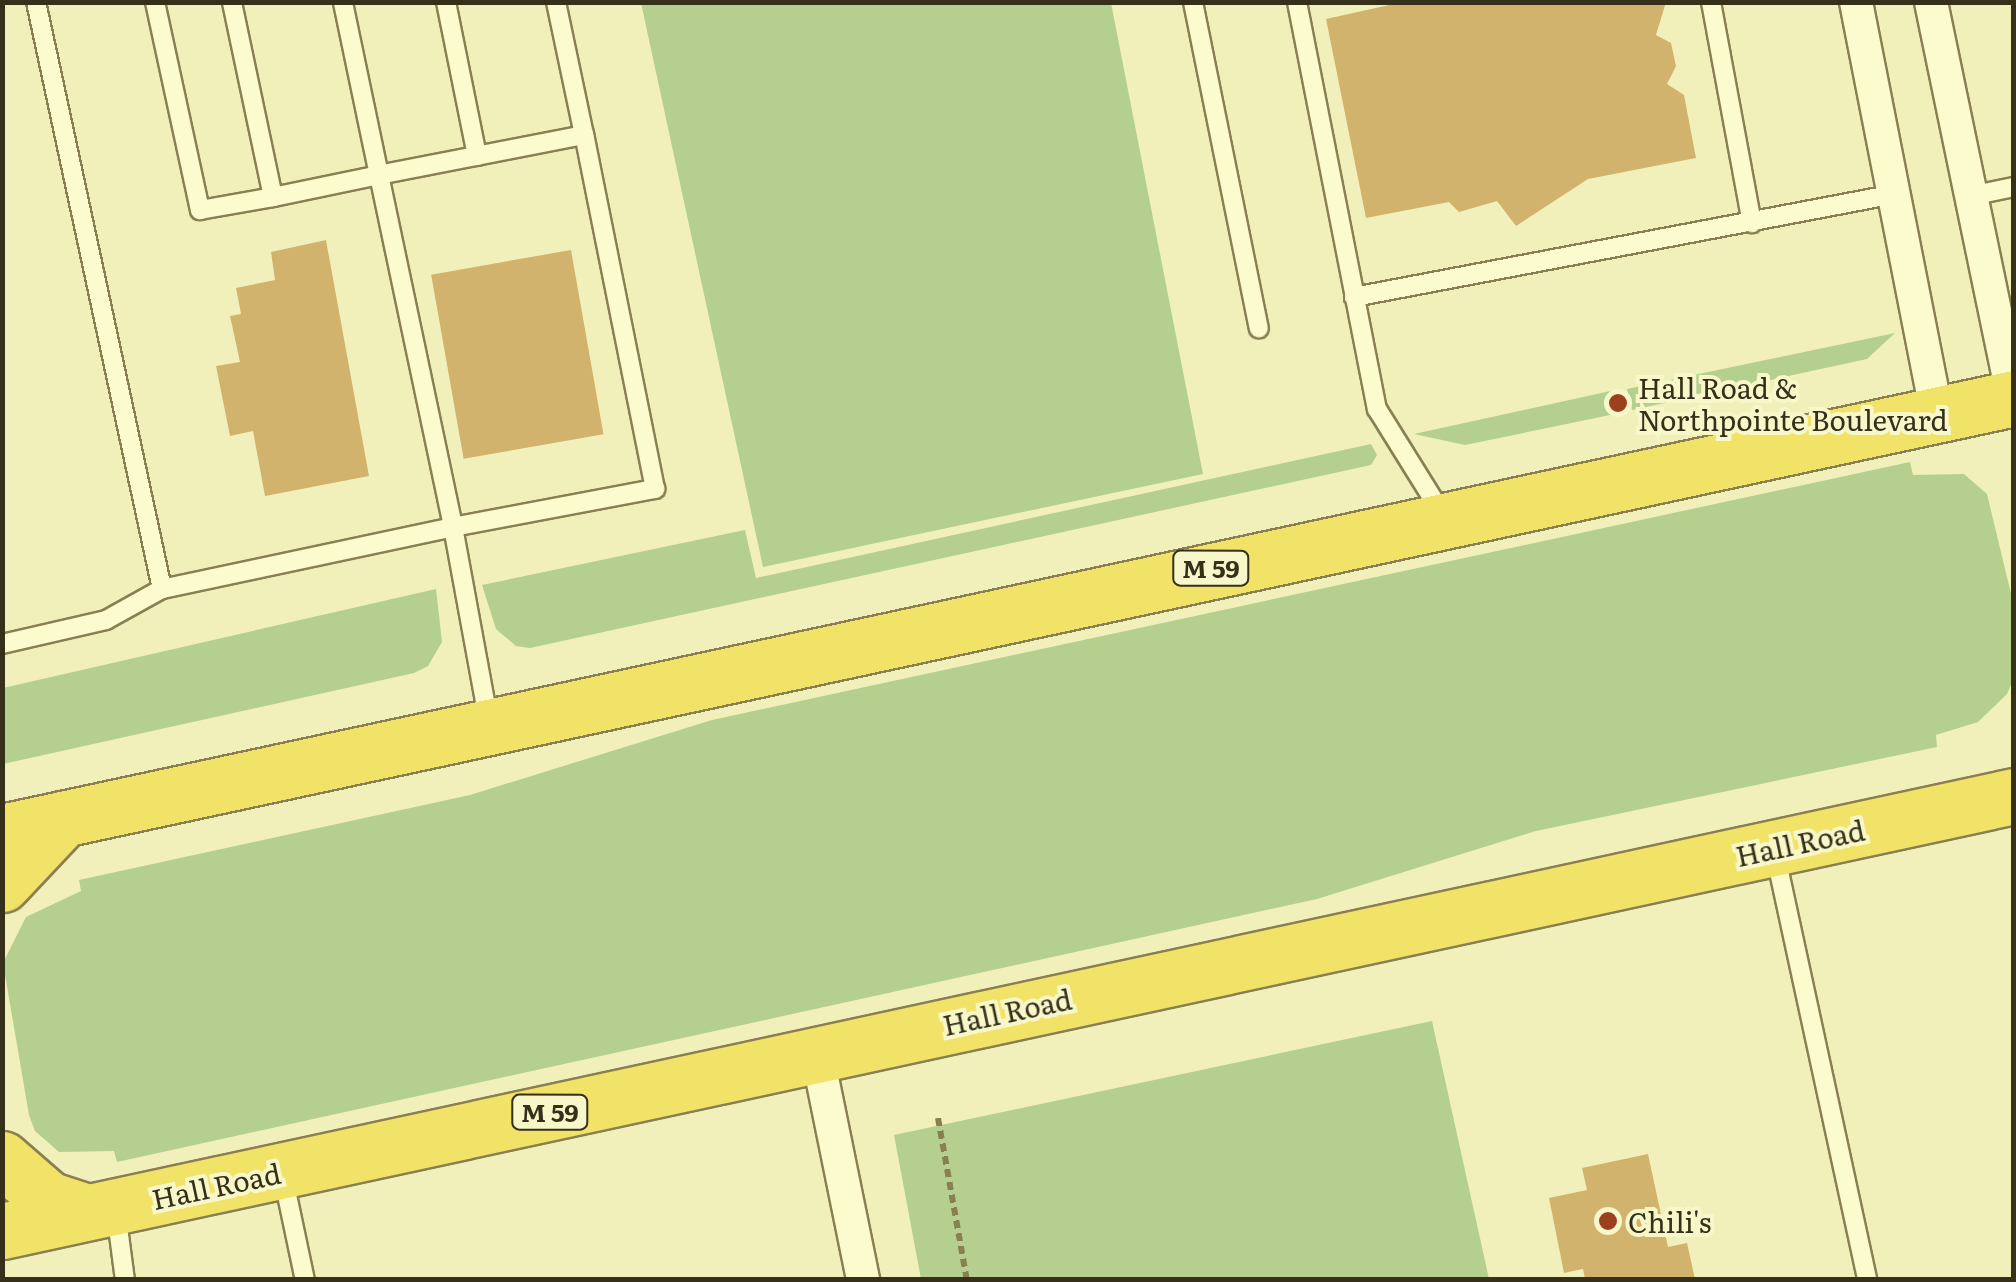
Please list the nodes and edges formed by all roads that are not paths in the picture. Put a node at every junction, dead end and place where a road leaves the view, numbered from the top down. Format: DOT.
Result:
graph roads {
  1 [pos="36,2"];
  2 [pos="156,2"];
  3 [pos="232,2"];
  4 [pos="343,2"];
  5 [pos="446,2"];
  6 [pos="556,2"];
  7 [pos="1192,2"];
  8 [pos="1297,2"];
  9 [pos="1711,2"];
  10 [pos="1856,2"];
  11 [pos="1932,2"];
  12 [pos="584,134"];
  13 [pos="477,156"];
  14 [pos="379,175"];
  15 [pos="2014,188"];
  16 [pos="1895,194"];
  17 [pos="1970,196"];
  18 [pos="273,197"];
  19 [pos="1752,223"];
  20 [pos="1354,298"];
  21 [pos="1259,328"];
  22 [pos="2013,398"];
  23 [pos="1937,414"];
  24 [pos="1445,517"];
  25 [pos="453,527"];
  26 [pos="162,589"];
  27 [pos="2,644"];
  28 [pos="489,724"];
  29 [pos="2005,787"];
  30 [pos="63,819"];
  31 [pos="2,832"];
  32 [pos="1774,847"];
  33 [pos="2,884"];
  34 [pos="817,1053"];
  35 [pos="2,1159"];
  36 [pos="282,1170"];
  37 [pos="101,1210"];
  38 [pos="2,1231"];
  39 [pos="125,1280"];
  40 [pos="305,1280"];
  41 [pos="864,1280"];
  42 [pos="1867,1280"];
  1 -- 26 [label="lane"];
  2 -- 18 [label="lane"];
  3 -- 18 [label="lane"];
  4 -- 14 [label="lane"];
  5 -- 13 [label="lane"];
  6 -- 12 [label="lane"];
  7 -- 21 [label="lane"];
  8 -- 20 [label="lane"];
  9 -- 19 [label="lane"];
  10 -- 16 [label="street"];
  11 -- 17 [label="street"];
  12 -- 13 [label="lane"];
  12 -- 25 [label="lane"];
  13 -- 14 [label="lane"];
  14 -- 18 [label="lane"];
  14 -- 25 [label="lane"];
  15 -- 17 [label="lane"];
  16 -- 19 [label="lane"];
  16 -- 23 [label="street"];
  17 -- 22 [label="street"];
  19 -- 20 [label="lane"];
  20 -- 24 [label="lane"];
  22 -- 23 [label="highway, M 59"];
  23 -- 24 [label="highway, M 59"];
  24 -- 28 [label="highway, M 59"];
  25 -- 26 [label="lane"];
  25 -- 28 [label="lane"];
  26 -- 27 [label="lane"];
  28 -- 30 [label="highway, M 59"];
  29 -- 32 [label="highway, Hall Road / M 59"];
  30 -- 31 [label="highway, M 59"];
  30 -- 33 [label="highway"];
  32 -- 34 [label="highway, Hall Road / M 59"];
  32 -- 42 [label="lane"];
  34 -- 36 [label="highway, Hall Road / M 59"];
  34 -- 41 [label="street"];
  35 -- 37 [label="highway"];
  36 -- 37 [label="highway, Hall Road / M 59"];
  36 -- 40 [label="lane"];
  37 -- 38 [label="highway, Hall Road / M 59"];
  37 -- 39 [label="lane"];
}
